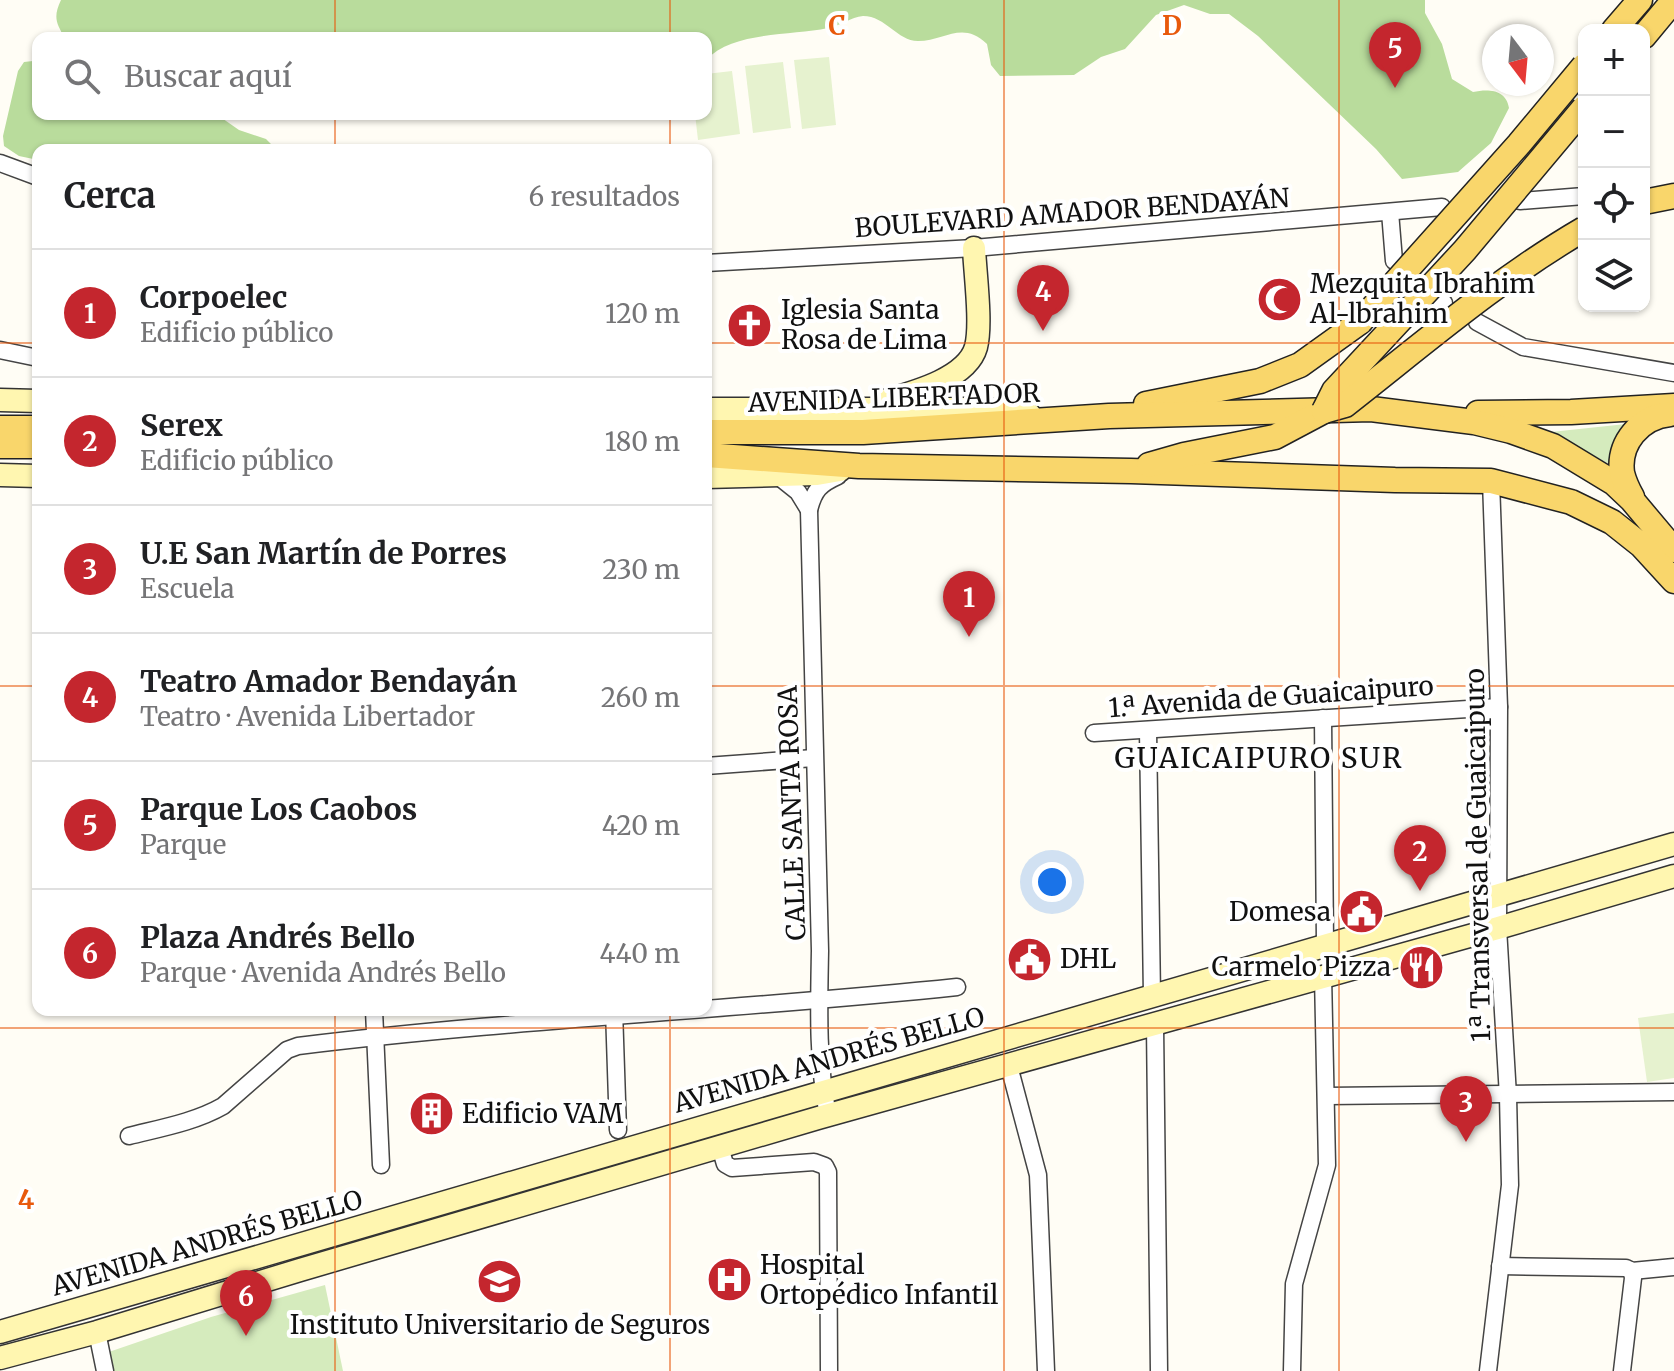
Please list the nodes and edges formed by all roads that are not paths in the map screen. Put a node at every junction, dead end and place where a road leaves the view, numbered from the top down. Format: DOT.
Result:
graph roads {
  1 [pos="1640,0"];
  2 [pos="1674,0"];
  3 [pos="1619,24"];
  4 [pos="1650,29"];
  5 [pos="1578,73"];
  6 [pos="1578,115"];
  7 [pos="0,163"];
  8 [pos="32,175"];
  9 [pos="1674,188"];
  10 [pos="1650,190"];
  11 [pos="1578,196"];
  12 [pos="1674,196"];
  13 [pos="1520,201"];
  14 [pos="1650,201"];
  15 [pos="1442,207"];
  16 [pos="1390,212"];
  17 [pos="1578,233"];
  18 [pos="974,248"];
  19 [pos="1394,261"];
  20 [pos="712,263"];
  21 [pos="1477,322"];
  22 [pos="0,350"];
  23 [pos="32,357"];
  24 [pos="1674,373"];
  25 [pos="0,400"];
  26 [pos="32,401"];
  27 [pos="1674,406"];
  28 [pos="712,409"];
  29 [pos="859,409"];
  30 [pos="1371,409"];
  31 [pos="1324,411"];
  32 [pos="1674,414"];
  33 [pos="1109,416"];
  34 [pos="1083,417"];
  35 [pos="0,428"];
  36 [pos="32,428"];
  37 [pos="712,432"];
  38 [pos="0,446"];
  39 [pos="32,446"];
  40 [pos="712,455"];
  41 [pos="859,466"];
  42 [pos="1131,471"];
  43 [pos="0,475"];
  44 [pos="32,476"];
  45 [pos="778,476"];
  46 [pos="712,477"];
  47 [pos="1491,481"];
  48 [pos="1632,500"];
  49 [pos="809,510"];
  50 [pos="1674,550"];
  51 [pos="1674,581"];
  52 [pos="1499,707"];
  53 [pos="1323,718"];
  54 [pos="1148,731"];
  55 [pos="1094,733"];
  56 [pos="814,758"];
  57 [pos="712,766"];
  58 [pos="1674,844"];
  59 [pos="1674,876"];
  60 [pos="1499,895"];
  61 [pos="1498,928"];
  62 [pos="1325,944"];
  63 [pos="1323,975"];
  64 [pos="957,987"];
  65 [pos="1152,996"];
  66 [pos="819,1002"];
  67 [pos="712,1008"];
  68 [pos="374,1016"];
  69 [pos="592,1016"];
  70 [pos="614,1016"];
  71 [pos="1155,1025"];
  72 [pos="375,1036"];
  73 [pos="1009,1066"];
  74 [pos="823,1091"];
  75 [pos="1674,1092"];
  76 [pos="1327,1096"];
  77 [pos="1508,1096"];
  78 [pos="828,1115"];
  79 [pos="618,1130"];
  80 [pos="129,1136"];
  81 [pos="720,1147"];
  82 [pos="381,1165"];
  83 [pos="1500,1266"];
  84 [pos="1674,1267"];
  85 [pos="1632,1271"];
  86 [pos="0,1332"];
  87 [pos="97,1332"];
  88 [pos="0,1358"];
  89 [pos="105,1371"];
  90 [pos="829,1371"];
  91 [pos="1046,1371"];
  92 [pos="1159,1371"];
  93 [pos="1292,1371"];
  94 [pos="1488,1371"];
  95 [pos="1622,1371"];
  1 -- 3 [label="main road"];
  2 -- 4 [label="main road"];
  5 -- 33 [label="main road, bridge"];
  6 -- 31 [label="main road, bridge"];
  7 -- 8 [label="street"];
  9 -- 10 [label="street"];
  11 -- 13 [label="street"];
  12 -- 14 [label="main road"];
  15 -- 16 [label="street, BOULEVARD AMADOR BENDAYÁN"];
  16 -- 18 [label="street, BOULEVARD AMADOR BENDAYÁN"];
  16 -- 19 [label="street"];
  17 -- 31 [label="main road, bridge"];
  18 -- 20 [label="street, BOULEVARD AMADOR BENDAYÁN"];
  18 -- 29 [label="street"];
  21 -- 24 [label="street"];
  22 -- 23 [label="street"];
  25 -- 26 [label="street"];
  27 -- 30 [label="main road"];
  28 -- 29 [label="street, AVENIDA LIBERTADOR"];
  29 -- 34 [label="street, AVENIDA LIBERTADOR"];
  30 -- 33 [label="main road"];
  30 -- 48 [label="main road"];
  31 -- 42 [label="main road"];
  32 -- 48 [label="main road"];
  33 -- 34 [label="main road, AVENIDA LIBERTADOR"];
  34 -- 37 [label="main road, AVENIDA LIBERTADOR"];
  35 -- 36 [label="main road"];
  38 -- 39 [label="main road"];
  40 -- 41 [label="main road, AVENIDA LIBERTADOR"];
  41 -- 42 [label="main road, AVENIDA LIBERTADOR"];
  41 -- 45 [label="street, AVENIDA LIBERTADOR"];
  41 -- 49 [label="street"];
  42 -- 47 [label="main road, AVENIDA LIBERTADOR"];
  43 -- 44 [label="street"];
  45 -- 46 [label="street, AVENIDA LIBERTADOR"];
  45 -- 49 [label="street"];
  47 -- 51 [label="main road, AVENIDA LIBERTADOR"];
  47 -- 52 [label="street, 1.ª Transversal de Guaicaipuro"];
  48 -- 50 [label="main road"];
  49 -- 56 [label="street, CALLE SANTA ROSA"];
  52 -- 53 [label="street, 1.ª Avenida de Guaicaipuro"];
  52 -- 60 [label="street, 1.ª Transversal de Guaicaipuro"];
  53 -- 54 [label="street, 1.ª Avenida de Guaicaipuro"];
  53 -- 62 [label="street"];
  54 -- 55 [label="street, 1.ª Avenida de Guaicaipuro"];
  54 -- 65 [label="street"];
  56 -- 57 [label="street"];
  56 -- 66 [label="street, CALLE SANTA ROSA"];
  58 -- 60 [label="street, AVENIDA ANDRÉS BELLO"];
  59 -- 61 [label="street, AVENIDA ANDRÉS BELLO"];
  60 -- 61 [label="street, 1.ª Transversal de Guaicaipuro"];
  60 -- 62 [label="street, AVENIDA ANDRÉS BELLO"];
  61 -- 63 [label="street, AVENIDA ANDRÉS BELLO"];
  61 -- 77 [label="street, 1.ª Transversal de Guaicaipuro"];
  62 -- 65 [label="street, AVENIDA ANDRÉS BELLO"];
  63 -- 71 [label="street, AVENIDA ANDRÉS BELLO"];
  63 -- 76 [label="street"];
  64 -- 66 [label="street"];
  65 -- 74 [label="street, AVENIDA ANDRÉS BELLO"];
  66 -- 67 [label="street"];
  66 -- 74 [label="street, CALLE SANTA ROSA"];
  68 -- 72 [label="street"];
  69 -- 72 [label="street"];
  70 -- 79 [label="street"];
  71 -- 73 [label="street, AVENIDA ANDRÉS BELLO"];
  71 -- 92 [label="street"];
  72 -- 80 [label="street"];
  72 -- 82 [label="street"];
  73 -- 78 [label="street, AVENIDA ANDRÉS BELLO"];
  73 -- 91 [label="street"];
  74 -- 78 [label="street, CALLE SANTA ROSA"];
  74 -- 86 [label="street, AVENIDA ANDRÉS BELLO"];
  75 -- 77 [label="street"];
  76 -- 77 [label="street"];
  76 -- 93 [label="street"];
  77 -- 83 [label="street, 1.ª Transversal de Guaicaipuro"];
  78 -- 81 [label="street, AVENIDA ANDRÉS BELLO"];
  81 -- 87 [label="street, AVENIDA ANDRÉS BELLO"];
  81 -- 90 [label="street"];
  83 -- 85 [label="street"];
  83 -- 94 [label="street, 1.ª Transversal de Guaicaipuro"];
  84 -- 85 [label="street"];
  85 -- 95 [label="street"];
  87 -- 88 [label="street, AVENIDA ANDRÉS BELLO"];
  87 -- 89 [label="street"];
}
